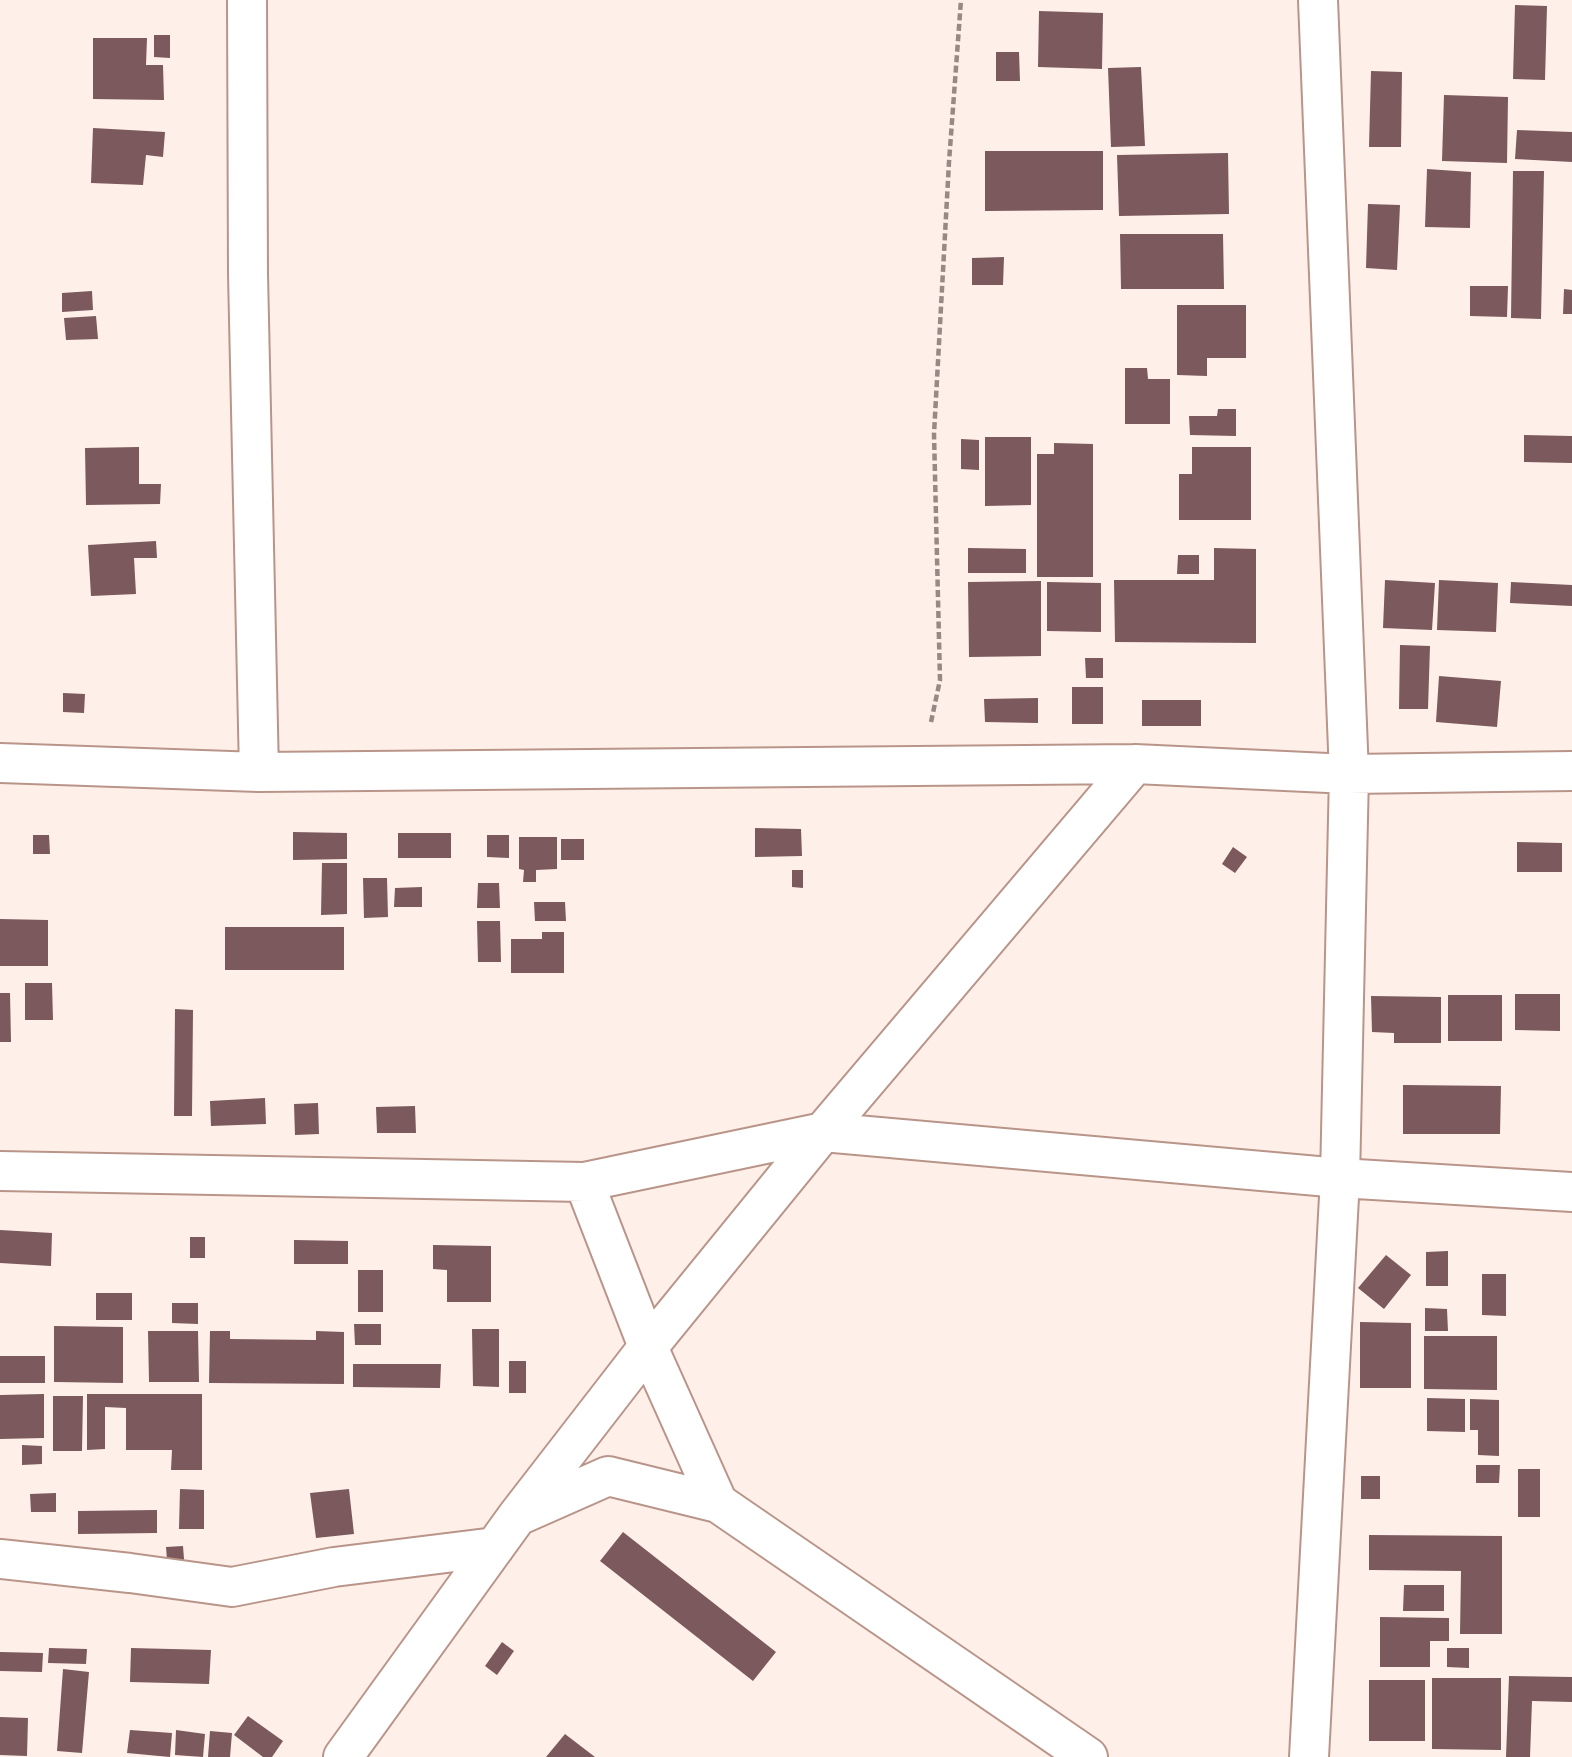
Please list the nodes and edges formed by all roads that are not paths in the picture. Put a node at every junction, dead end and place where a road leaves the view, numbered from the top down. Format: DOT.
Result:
graph roads {
  1 [pos="247,0"];
  2 [pos="1318,0"];
  3 [pos="0,763"];
  4 [pos="1135,764"];
  5 [pos="1572,771"];
  6 [pos="259,772"];
  7 [pos="1349,774"];
  8 [pos="823,1132"];
  9 [pos="0,1171"];
  10 [pos="1340,1178"];
  11 [pos="584,1182"];
  12 [pos="1572,1192"];
  13 [pos="648,1348"];
  14 [pos="718,1503"];
  15 [pos="518,1516"];
  16 [pos="495,1547"];
  17 [pos="0,1559"];
  18 [pos="1306,1754"];
  19 [pos="343,1757"];
  20 [pos="1088,1757"];
  1 -- 6 [label="street"];
  2 -- 7 [label="street"];
  3 -- 6 [label="street"];
  4 -- 6 [label="street"];
  4 -- 7 [label="street"];
  4 -- 8 [label="street"];
  5 -- 7 [label="street"];
  7 -- 10 [label="street"];
  8 -- 10 [label="street"];
  8 -- 11 [label="street"];
  8 -- 13 [label="street"];
  9 -- 11 [label="street"];
  10 -- 12 [label="street"];
  10 -- 18 [label="street"];
  11 -- 13 [label="street"];
  13 -- 14 [label="street"];
  13 -- 15 [label="street"];
  14 -- 15 [label="street"];
  14 -- 20 [label="street"];
  15 -- 16 [label="street"];
  16 -- 17 [label="street"];
  16 -- 19 [label="street"];
}
